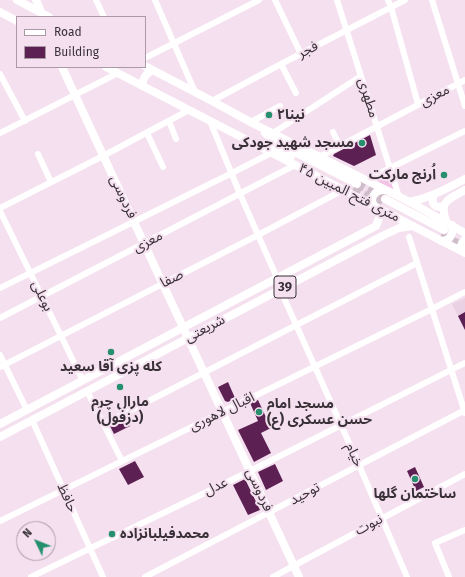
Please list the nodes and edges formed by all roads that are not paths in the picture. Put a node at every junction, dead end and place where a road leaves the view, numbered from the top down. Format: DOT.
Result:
graph roads {
  1 [pos="17,0"];
  2 [pos="36,0"];
  3 [pos="96,0"];
  4 [pos="259,0"];
  5 [pos="275,0"];
  6 [pos="337,0"];
  7 [pos="388,0"];
  8 [pos="405,0"];
  9 [pos="432,0"];
  10 [pos="158,1"];
  11 [pos="391,7"];
  12 [pos="0,12"];
  13 [pos="45,15"];
  14 [pos="104,16"];
  15 [pos="16,20"];
  16 [pos="347,30"];
  17 [pos="174,44"];
  18 [pos="301,54"];
  19 [pos="146,58"];
  20 [pos="281,64"];
  21 [pos="62,68"];
  22 [pos="108,68"];
  23 [pos="148,68"];
  24 [pos="118,73"];
  25 [pos="0,74"];
  26 [pos="361,76"];
  27 [pos="465,80"];
  28 [pos="458,84"];
  29 [pos="142,86"];
  30 [pos="195,92"];
  31 [pos="296,92"];
  32 [pos="75,95"];
  33 [pos="212,101"];
  34 [pos="418,104"];
  35 [pos="280,106"];
  36 [pos="465,106"];
  37 [pos="189,110"];
  38 [pos="25,121"];
  39 [pos="169,121"];
  40 [pos="210,121"];
  41 [pos="252,123"];
  42 [pos="377,126"];
  43 [pos="465,131"];
  44 [pos="333,132"];
  45 [pos="147,133"];
  46 [pos="273,133"];
  47 [pos="0,134"];
  48 [pos="176,139"];
  49 [pos="247,140"];
  50 [pos="340,146"];
  51 [pos="271,153"];
  52 [pos="38,154"];
  53 [pos="103,156"];
  54 [pos="320,157"];
  55 [pos="295,165"];
  56 [pos="163,167"];
  57 [pos="390,168"];
  58 [pos="232,173"];
  59 [pos="465,179"];
  60 [pos="51,182"];
  61 [pos="355,186"];
  62 [pos="385,190"];
  63 [pos="465,190"];
  64 [pos="240,194"];
  65 [pos="434,195"];
  66 [pos="399,197"];
  67 [pos="410,202"];
  68 [pos="380,205"];
  69 [pos="444,206"];
  70 [pos="0,210"];
  71 [pos="134,221"];
  72 [pos="376,226"];
  73 [pos="413,226"];
  74 [pos="445,231"];
  75 [pos="465,233"];
  76 [pos="258,235"];
  77 [pos="382,236"];
  78 [pos="409,237"];
  79 [pos="465,239"];
  80 [pos="144,244"];
  81 [pos="464,253"];
  82 [pos="417,263"];
  83 [pos="30,273"];
  84 [pos="277,278"];
  85 [pos="163,284"];
  86 [pos="0,288"];
  87 [pos="280,289"];
  88 [pos="465,292"];
  89 [pos="42,296"];
  90 [pos="432,309"];
  91 [pos="0,318"];
  92 [pos="297,325"];
  93 [pos="183,328"];
  94 [pos="61,336"];
  95 [pos="188,338"];
  96 [pos="0,355"];
  97 [pos="465,363"];
  98 [pos="2,366"];
  99 [pos="316,366"];
  100 [pos="451,370"];
  101 [pos="204,373"];
  102 [pos="83,381"];
  103 [pos="88,391"];
  104 [pos="27,410"];
  105 [pos="465,411"];
  106 [pos="222,412"];
  107 [pos="32,420"];
  108 [pos="0,424"];
  109 [pos="104,424"];
  110 [pos="341,426"];
  111 [pos="0,437"];
  112 [pos="122,461"];
  113 [pos="359,465"];
  114 [pos="250,471"];
  115 [pos="465,474"];
  116 [pos="64,490"];
  117 [pos="269,512"];
  118 [pos="382,518"];
  119 [pos="0,521"];
  120 [pos="465,530"];
  121 [pos="90,548"];
  122 [pos="294,566"];
  123 [pos="31,577"];
  124 [pos="103,577"];
  125 [pos="145,577"];
  126 [pos="273,577"];
  127 [pos="299,577"];
  128 [pos="407,577"];
  129 [pos="449,577"];
  1 -- 13 [label="main road"];
  2 -- 13 [label="main road"];
  3 -- 14 [label="street"];
  4 -- 17 [label="street"];
  5 -- 18 [label="street"];
  6 -- 16 [label="street, مطهری"];
  7 -- 11 [label="street"];
  8 -- 11 [label="street, فجر"];
  9 -- 28 [label="street"];
  10 -- 17 [label="street"];
  11 -- 16 [label="street, فجر"];
  11 -- 34 [label="street"];
  12 -- 15 [label="main road"];
  16 -- 18 [label="street, فجر"];
  16 -- 26 [label="street, مطهری"];
  17 -- 19 [label="street"];
  17 -- 30 [label="street"];
  18 -- 20 [label="street, فجر"];
  20 -- 31 [label="street"];
  20 -- 33 [label="street, فجر"];
  21 -- 32 [label="main road, فردوسی"];
  22 -- 24 [label="main road, ۴۵ متری فتح المبین"];
  23 -- 29 [label="main road"];
  23 -- 30 [label="main road, ۴۵ متری فتح المبین"];
  24 -- 29 [label="main road, ۴۵ متری فتح المبین"];
  24 -- 32 [label="street"];
  25 -- 38 [label="street"];
  26 -- 42 [label="street, مطهری"];
  26 -- 46 [label="street"];
  27 -- 28 [label="street, معزی"];
  28 -- 34 [label="street, معزی"];
  28 -- 36 [label="street"];
  29 -- 37 [label="main road, ۴۵ متری فتح المبین"];
  30 -- 33 [label="main road, ۴۵ متری فتح المبین"];
  32 -- 38 [label="street"];
  32 -- 53 [label="main road, فردوسی"];
  33 -- 41 [label="main road, ۴۵ متری فتح المبین"];
  34 -- 42 [label="street, معزی"];
  35 -- 41 [label="street"];
  37 -- 39 [label="street"];
  37 -- 40 [label="main road, ۴۵ متری فتح المبین"];
  38 -- 47 [label="street"];
  39 -- 45 [label="street"];
  39 -- 48 [label="street"];
  40 -- 49 [label="main road, ۴۵ متری فتح المبین"];
  40 -- 58 [label="street"];
  41 -- 46 [label="main road, ۴۵ متری فتح المبین"];
  41 -- 61 [label="main road"];
  42 -- 50 [label="street, معزی"];
  42 -- 57 [label="street, مطهری"];
  43 -- 57 [label="street, صفا"];
  44 -- 50 [label="street"];
  45 -- 53 [label="street"];
  45 -- 56 [label="street"];
  46 -- 54 [label="main road, ۴۵ متری فتح المبین"];
  49 -- 51 [label="main road, ۴۵ متری فتح المبین"];
  49 -- 61 [label="main road"];
  50 -- 54 [label="street, معزی"];
  51 -- 55 [label="main road, ۴۵ متری فتح المبین"];
  51 -- 58 [label="street"];
  52 -- 60 [label="street"];
  53 -- 60 [label="street"];
  53 -- 71 [label="main road, فردوسی"];
  54 -- 61 [label="main road, ۴۵ متری فتح المبین"];
  55 -- 61 [label="main road, ۴۵ متری فتح المبین"];
  55 -- 64 [label="street, معزی"];
  57 -- 61 [label="street, صفا"];
  57 -- 66 [label="street, مطهری"];
  58 -- 64 [label="street"];
  58 -- 71 [label="street"];
  59 -- 65 [label="main road"];
  60 -- 70 [label="street"];
  61 -- 62 [label="main road, ۴۵ متری فتح المبین"];
  61 -- 68 [label="main road, ۴۵ متری فتح المبین"];
  61 -- 76 [label="street, صفا"];
  62 -- 66 [label="main road, ۴۵ متری فتح المبین"];
  62 -- 68 [label="main road"];
  63 -- 69 [label="main road"];
  64 -- 76 [label="street"];
  64 -- 80 [label="street, معزی"];
  65 -- 67 [label="main road"];
  65 -- 69 [label="main road"];
  66 -- 67 [label="main road, ۴۵ متری فتح المبین"];
  67 -- 74 [label="main road, ۴۵ متری فتح المبین"];
  68 -- 72 [label="main road"];
  68 -- 73 [label="main road, ۴۵ متری فتح المبین"];
  68 -- 74 [label="main road"];
  69 -- 74 [label="main road"];
  70 -- 83 [label="street, بوعلی"];
  71 -- 80 [label="main road, فردوسی"];
  71 -- 83 [label="street"];
  72 -- 77 [label="main road"];
  72 -- 84 [label="main road, شریعتی / 39"];
  73 -- 74 [label="main road, ۴۵ متری فتح المبین"];
  73 -- 77 [label="main road, شریعتی / 39"];
  74 -- 75 [label="main road, ۴۵ متری فتح المبین"];
  74 -- 81 [label="main road, ۴۵ متری فتح المبین"];
  76 -- 84 [label="street"];
  76 -- 85 [label="street, صفا"];
  77 -- 87 [label="main road, شریعتی / 39"];
  78 -- 82 [label="street"];
  79 -- 81 [label="main road"];
  80 -- 85 [label="main road, فردوسی"];
  80 -- 89 [label="street, معزی"];
  82 -- 90 [label="street"];
  82 -- 92 [label="street"];
  83 -- 86 [label="street"];
  83 -- 89 [label="street, بوعلی"];
  84 -- 93 [label="main road, شریعتی / 39"];
  85 -- 93 [label="main road, فردوسی"];
  85 -- 94 [label="street, صفا"];
  87 -- 92 [label="street, خیام"];
  87 -- 95 [label="main road, شریعتی / 39"];
  88 -- 90 [label="street, اقبال لاهوری"];
  89 -- 91 [label="street, معزی"];
  89 -- 94 [label="street, بوعلی"];
  90 -- 99 [label="street, اقبال لاهوری"];
  90 -- 100 [label="street"];
  92 -- 99 [label="street, خیام"];
  92 -- 101 [label="street"];
  93 -- 95 [label="main road, فردوسی"];
  93 -- 102 [label="main road, شریعتی / 39"];
  94 -- 98 [label="street, صفا"];
  94 -- 102 [label="street, بوعلی"];
  95 -- 101 [label="main road, فردوسی"];
  95 -- 103 [label="main road, شریعتی / 39"];
  96 -- 98 [label="street"];
  97 -- 100 [label="street, عدل"];
  98 -- 104 [label="street"];
  99 -- 106 [label="street, اقبال لاهوری"];
  99 -- 110 [label="street, خیام"];
  100 -- 105 [label="street"];
  100 -- 110 [label="street, عدل"];
  101 -- 106 [label="main road, فردوسی"];
  101 -- 109 [label="street"];
  102 -- 104 [label="main road, شریعتی / 39"];
  103 -- 107 [label="main road, شریعتی / 39"];
  103 -- 109 [label="street"];
  104 -- 108 [label="main road, شریعتی / 39"];
  105 -- 113 [label="street, توحید"];
  106 -- 112 [label="street, اقبال لاهوری"];
  106 -- 114 [label="main road, فردوسی"];
  107 -- 111 [label="main road, شریعتی / 39"];
  107 -- 116 [label="street, حافظ"];
  109 -- 112 [label="street"];
  110 -- 113 [label="street, خیام"];
  110 -- 114 [label="street, عدل"];
  112 -- 116 [label="street, اقبال لاهوری"];
  113 -- 117 [label="street, توحید"];
  113 -- 118 [label="street, خیام"];
  114 -- 117 [label="main road, فردوسی"];
  114 -- 121 [label="street, عدل"];
  115 -- 118 [label="street, نبوت"];
  116 -- 119 [label="street, اقبال لاهوری"];
  116 -- 121 [label="street, حافظ"];
  117 -- 122 [label="main road, فردوسی"];
  117 -- 125 [label="street, توحید"];
  118 -- 122 [label="street, نبوت"];
  118 -- 128 [label="street, خیام"];
  120 -- 129 [label="street"];
  121 -- 123 [label="street, عدل"];
  121 -- 124 [label="street, حافظ"];
  122 -- 126 [label="street, نبوت"];
  122 -- 127 [label="main road, فردوسی"];
}
